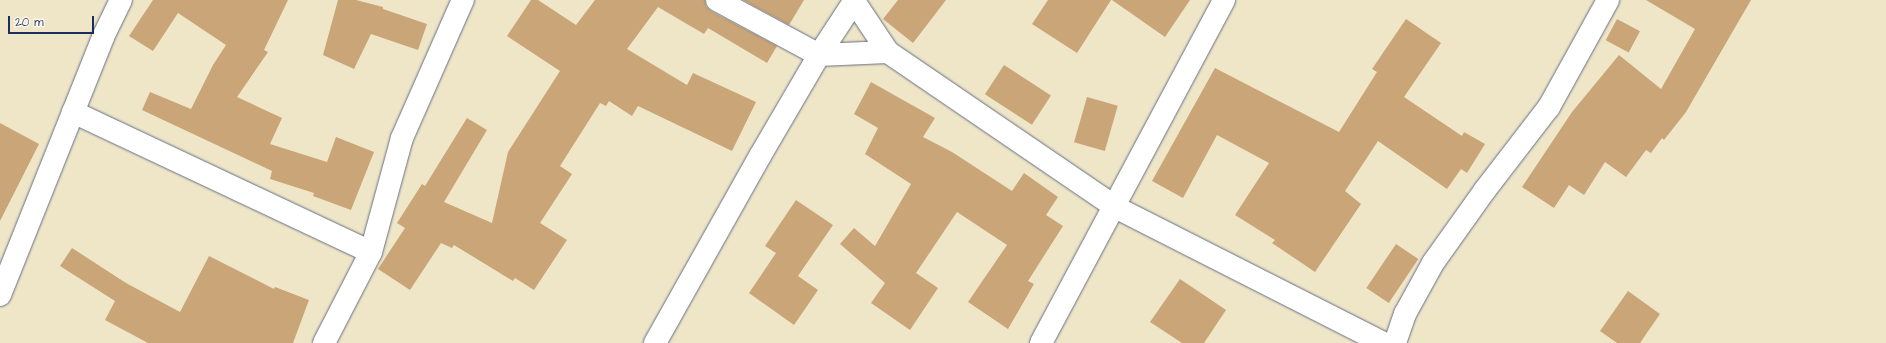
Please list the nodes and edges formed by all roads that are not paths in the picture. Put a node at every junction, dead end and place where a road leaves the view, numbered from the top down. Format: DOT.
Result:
graph roads {
  1 [pos="121,0"];
  2 [pos="463,0"];
  3 [pos="716,0"];
  4 [pos="1224,0"];
  5 [pos="1608,0"];
  6 [pos="854,1"];
  7 [pos="888,52"];
  8 [pos="819,55"];
  9 [pos="73,112"];
  10 [pos="1115,207"];
  11 [pos="371,252"];
  12 [pos="0,295"];
  13 [pos="324,343"];
  14 [pos="655,343"];
  15 [pos="1041,343"];
  16 [pos="1383,343"];
  17 [pos="1395,343"];
  1 -- 9 [label="street"];
  2 -- 11 [label="street"];
  3 -- 8 [label="street"];
  4 -- 10 [label="street"];
  5 -- 17 [label="street"];
  6 -- 7 [label="street"];
  6 -- 8 [label="street"];
  7 -- 8 [label="street"];
  7 -- 10 [label="street"];
  8 -- 14 [label="street"];
  9 -- 11 [label="street"];
  9 -- 12 [label="street"];
  10 -- 15 [label="street"];
  10 -- 16 [label="street"];
  11 -- 13 [label="street"];
}
